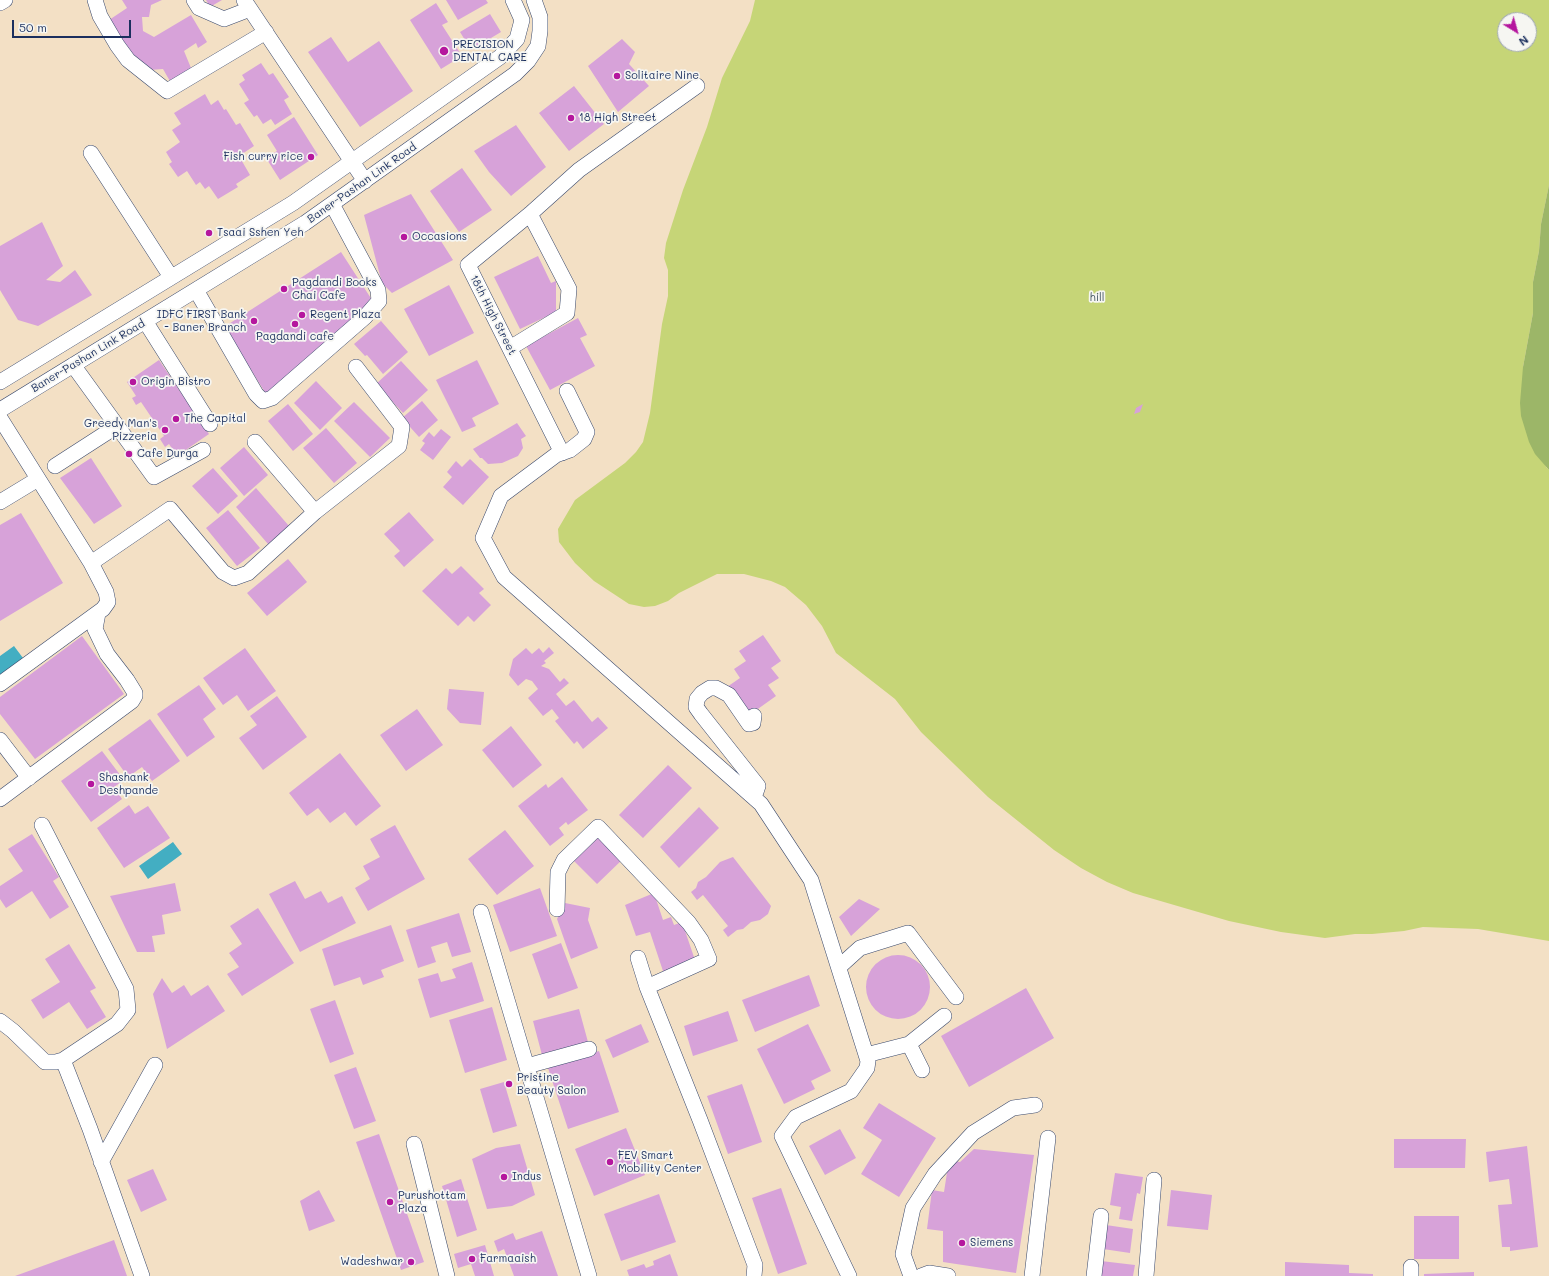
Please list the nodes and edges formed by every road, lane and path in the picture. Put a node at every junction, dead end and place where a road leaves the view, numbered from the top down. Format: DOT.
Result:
graph roads {
  1 [pos="5,0"];
  2 [pos="95,0"];
  3 [pos="194,0"];
  4 [pos="513,0"];
  5 [pos="534,0"];
  6 [pos="0,3"];
  7 [pos="247,5"];
  8 [pos="266,32"];
  9 [pos="500,57"];
  10 [pos="515,74"];
  11 [pos="697,86"];
  12 [pos="91,153"];
  13 [pos="352,161"];
  14 [pos="365,181"];
  15 [pos="332,204"];
  16 [pos="530,214"];
  17 [pos="171,278"];
  18 [pos="196,290"];
  19 [pos="145,321"];
  20 [pos="510,348"];
  21 [pos="73,365"];
  22 [pos="356,367"];
  23 [pos="0,382"];
  24 [pos="567,391"];
  25 [pos="0,410"];
  26 [pos="0,418"];
  27 [pos="210,424"];
  28 [pos="117,426"];
  29 [pos="255,442"];
  30 [pos="203,450"];
  31 [pos="562,453"];
  32 [pos="55,466"];
  33 [pos="38,479"];
  34 [pos="0,502"];
  35 [pos="316,512"];
  36 [pos="91,563"];
  37 [pos="98,613"];
  38 [pos="0,684"];
  39 [pos="754,716"];
  40 [pos="0,740"];
  41 [pos="29,778"];
  42 [pos="753,796"];
  43 [pos="0,799"];
  44 [pos="42,825"];
  45 [pos="557,909"];
  46 [pos="481,912"];
  47 [pos="638,958"];
  48 [pos="839,967"];
  49 [pos="647,987"];
  50 [pos="956,997"];
  51 [pos="944,1016"];
  52 [pos="0,1021"];
  53 [pos="909,1044"];
  54 [pos="589,1049"];
  55 [pos="866,1055"];
  56 [pos="63,1060"];
  57 [pos="154,1065"];
  58 [pos="527,1066"];
  59 [pos="922,1070"];
  60 [pos="1035,1105"];
  61 [pos="1048,1138"];
  62 [pos="414,1144"];
  63 [pos="102,1162"];
  64 [pos="1154,1180"];
  65 [pos="1101,1216"];
  66 [pos="142,1276"];
  67 [pos="447,1276"];
  68 [pos="589,1276"];
  69 [pos="754,1276"];
  70 [pos="849,1276"];
  71 [pos="911,1276"];
  72 [pos="922,1276"];
  73 [pos="948,1276"];
  74 [pos="1032,1276"];
  75 [pos="1094,1276"];
  76 [pos="1146,1276"];
  1 -- 6 [label="street"];
  2 -- 8 [label="street"];
  3 -- 7 [label="street"];
  4 -- 9 [label="street, Baner-Pashan Link Road"];
  5 -- 10 [label="street, Baner-Pashan Link Road"];
  7 -- 8 [label="street"];
  8 -- 13 [label="street"];
  9 -- 10 [label="street"];
  9 -- 13 [label="street, Baner-Pashan Link Road"];
  10 -- 14 [label="street, Baner-Pashan Link Road"];
  11 -- 16 [label="street, 18th High Street"];
  12 -- 17 [label="street"];
  13 -- 14 [label="street"];
  13 -- 17 [label="street, Baner-Pashan Link Road"];
  14 -- 15 [label="street, Baner-Pashan Link Road"];
  15 -- 18 [label="street, Baner-Pashan Link Road"];
  15 -- 18 [label="street"];
  16 -- 20 [label="street, 18th High Street"];
  16 -- 20 [label="street"];
  17 -- 23 [label="street, Baner-Pashan Link Road"];
  18 -- 19 [label="street, Baner-Pashan Link Road"];
  19 -- 21 [label="street, Baner-Pashan Link Road"];
  19 -- 27 [label="street"];
  20 -- 31 [label="street, 18th High Street"];
  21 -- 25 [label="street, Baner-Pashan Link Road"];
  21 -- 28 [label="street"];
  22 -- 35 [label="street"];
  24 -- 31 [label="street"];
  26 -- 33 [label="street"];
  28 -- 30 [label="street"];
  28 -- 32 [label="street"];
  29 -- 35 [label="street"];
  31 -- 42 [label="street"];
  33 -- 34 [label="street"];
  33 -- 36 [label="street"];
  35 -- 36 [label="street"];
  36 -- 37 [label="street"];
  37 -- 38 [label="street"];
  37 -- 41 [label="street"];
  39 -- 42 [label="street"];
  40 -- 41 [label="street"];
  41 -- 43 [label="street"];
  42 -- 48 [label="street"];
  44 -- 56 [label="street"];
  45 -- 49 [label="street"];
  46 -- 58 [label="street"];
  47 -- 49 [label="street"];
  48 -- 50 [label="street"];
  48 -- 55 [label="street"];
  49 -- 69 [label="street"];
  51 -- 53 [label="street"];
  52 -- 56 [label="street"];
  53 -- 55 [label="street"];
  53 -- 59 [label="street"];
  54 -- 58 [label="street"];
  55 -- 70 [label="street"];
  56 -- 63 [label="street"];
  57 -- 63 [label="street"];
  58 -- 68 [label="street"];
  60 -- 71 [label="street"];
  61 -- 74 [label="street"];
  62 -- 67 [label="street"];
  63 -- 66 [label="street"];
  64 -- 76 [label="street"];
  65 -- 75 [label="street"];
  72 -- 73 [label="street"];
}
